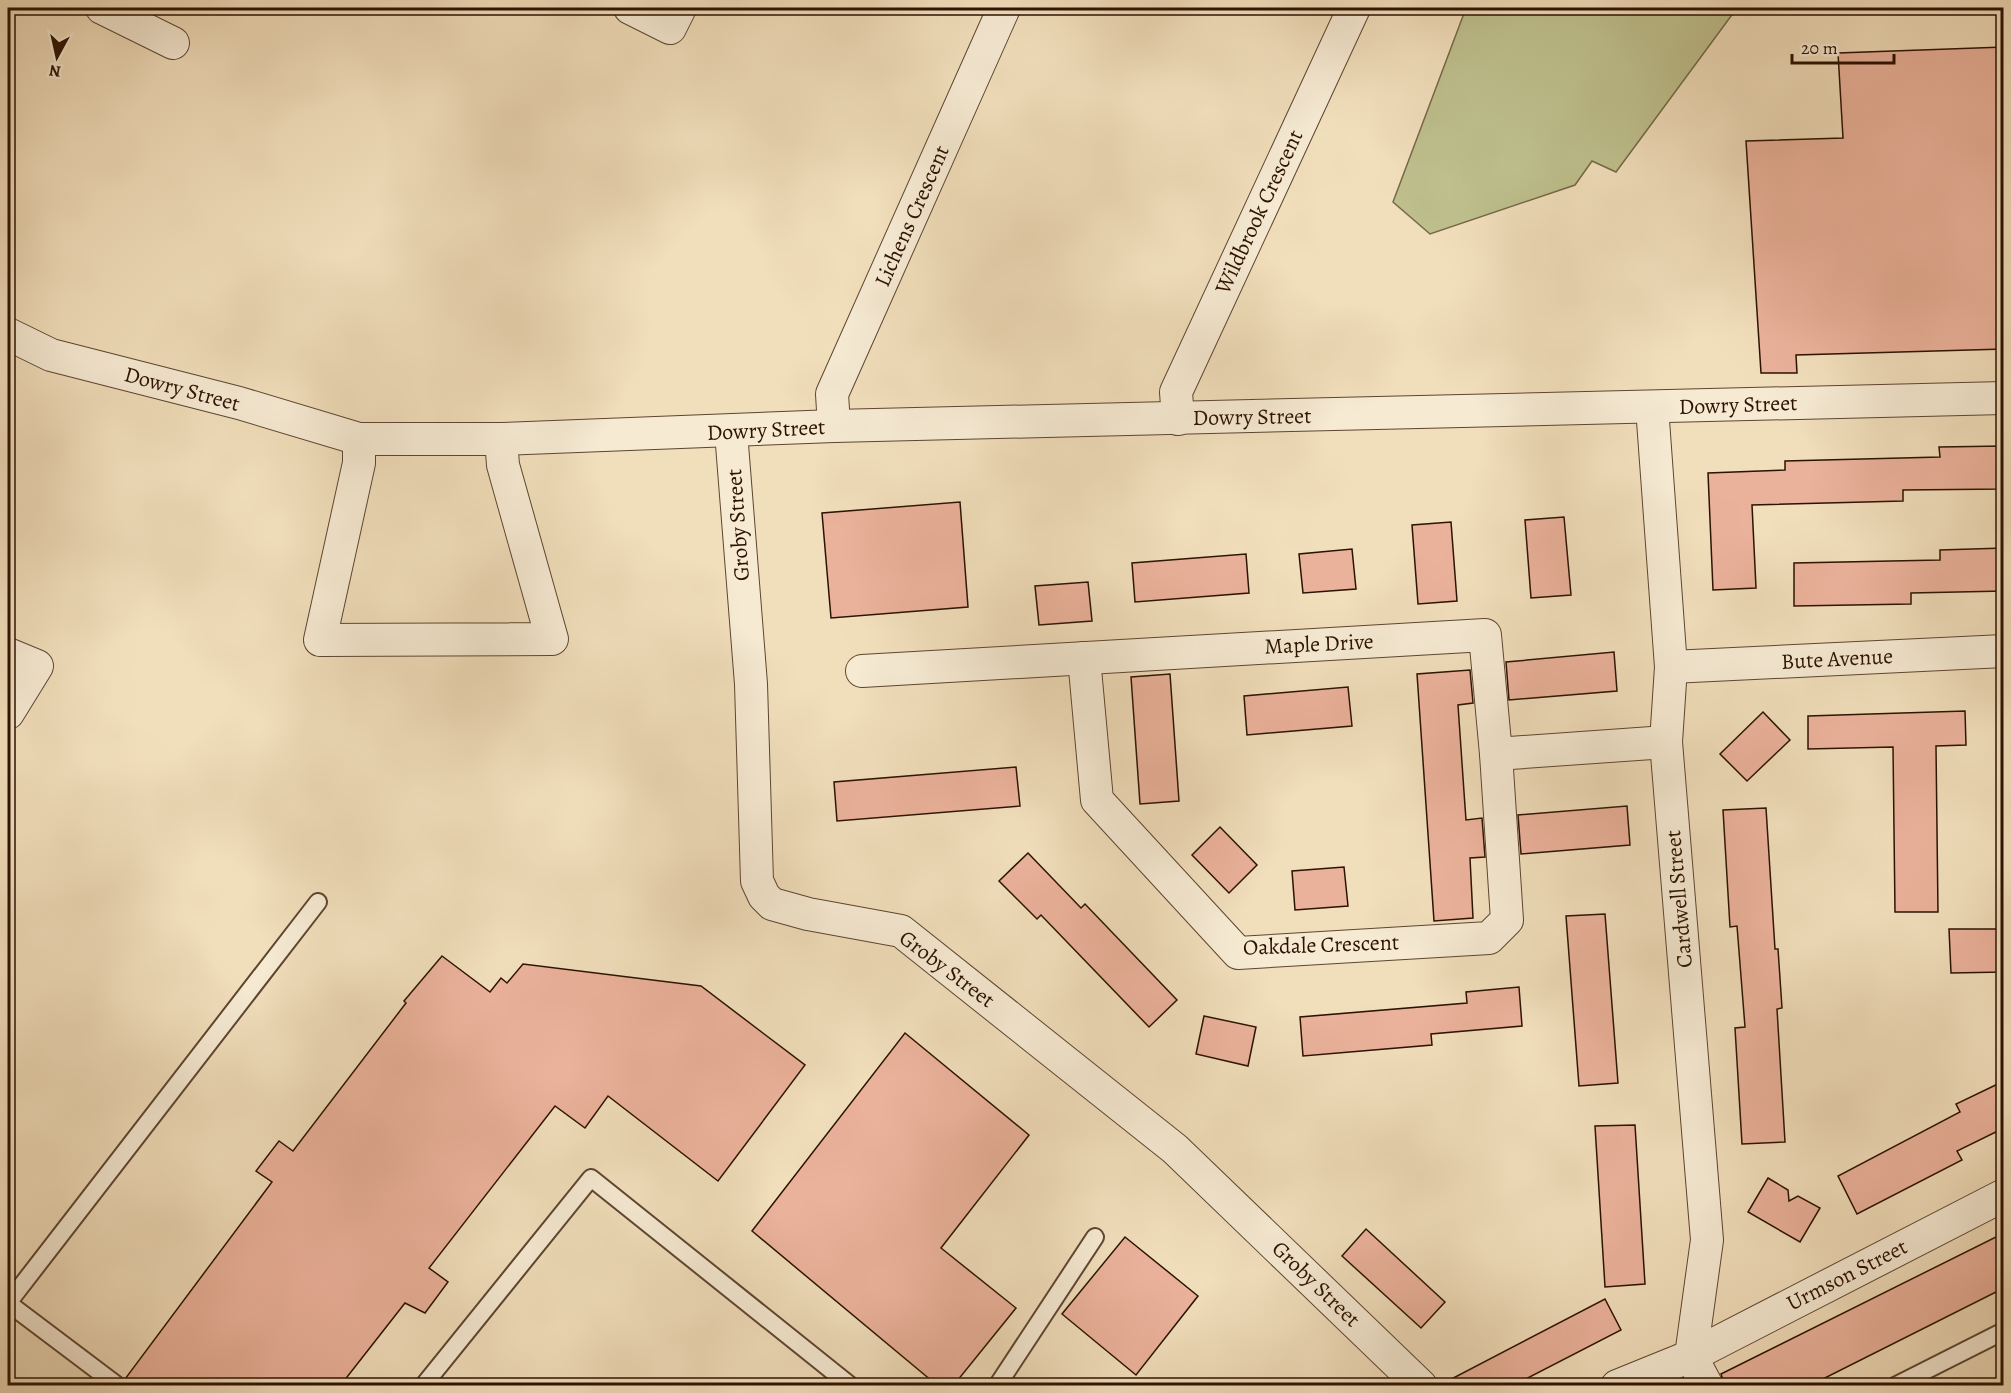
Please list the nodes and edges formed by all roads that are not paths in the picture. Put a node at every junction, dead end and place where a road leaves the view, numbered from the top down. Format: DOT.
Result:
graph roads {
  1 [pos="102,8"];
  2 [pos="630,8"];
  3 [pos="680,8"];
  4 [pos="1004,8"];
  5 [pos="1354,8"];
  6 [pos="172,43"];
  7 [pos="8,334"];
  8 [pos="2004,398"];
  9 [pos="1652,407"];
  10 [pos="1178,419"];
  11 [pos="834,426"];
  12 [pos="731,432"];
  13 [pos="358,439"];
  14 [pos="501,439"];
  15 [pos="2004,651"];
  16 [pos="8,654"];
  17 [pos="1084,658"];
  18 [pos="1671,667"];
  19 [pos="862,671"];
  20 [pos="8,713"];
  21 [pos="1666,742"];
  22 [pos="1496,754"];
  23 [pos="318,902"];
  24 [pos="2004,1195"];
  25 [pos="1095,1237"];
  26 [pos="2004,1331"];
  27 [pos="1691,1356"];
  28 [pos="118,1386"];
  29 [pos="423,1386"];
  30 [pos="851,1386"];
  31 [pos="997,1386"];
  32 [pos="1421,1386"];
  33 [pos="1617,1386"];
  34 [pos="1707,1386"];
  35 [pos="1895,1386"];
  1 -- 6 [label="street"];
  2 -- 3 [label="street"];
  4 -- 11 [label="street, Lichens Crescent"];
  5 -- 10 [label="street, Wildbrook Crescent"];
  7 -- 13 [label="street, Dowry Street"];
  8 -- 9 [label="street, Dowry Street"];
  9 -- 10 [label="street, Dowry Street"];
  9 -- 18 [label="street, Cardwell Street"];
  10 -- 11 [label="street, Dowry Street"];
  11 -- 12 [label="street, Dowry Street"];
  12 -- 14 [label="street, Dowry Street"];
  12 -- 32 [label="street, Groby Street"];
  13 -- 14 [label="street, Dowry Street"];
  13 -- 14 [label="street"];
  15 -- 18 [label="street, Bute Avenue"];
  16 -- 20 [label="street"];
  17 -- 19 [label="street, Maple Drive"];
  17 -- 22 [label="street, Maple Drive"];
  17 -- 22 [label="street, Oakdale Crescent"];
  18 -- 21 [label="street, Cardwell Street"];
  21 -- 22 [label="street"];
  21 -- 27 [label="street, Cardwell Street"];
  23 -- 28 [label="lane"];
  24 -- 27 [label="street, Urmson Street"];
  25 -- 31 [label="lane"];
  26 -- 35 [label="lane"];
  27 -- 33 [label="street"];
  27 -- 34 [label="street"];
  29 -- 30 [label="lane"];
}
